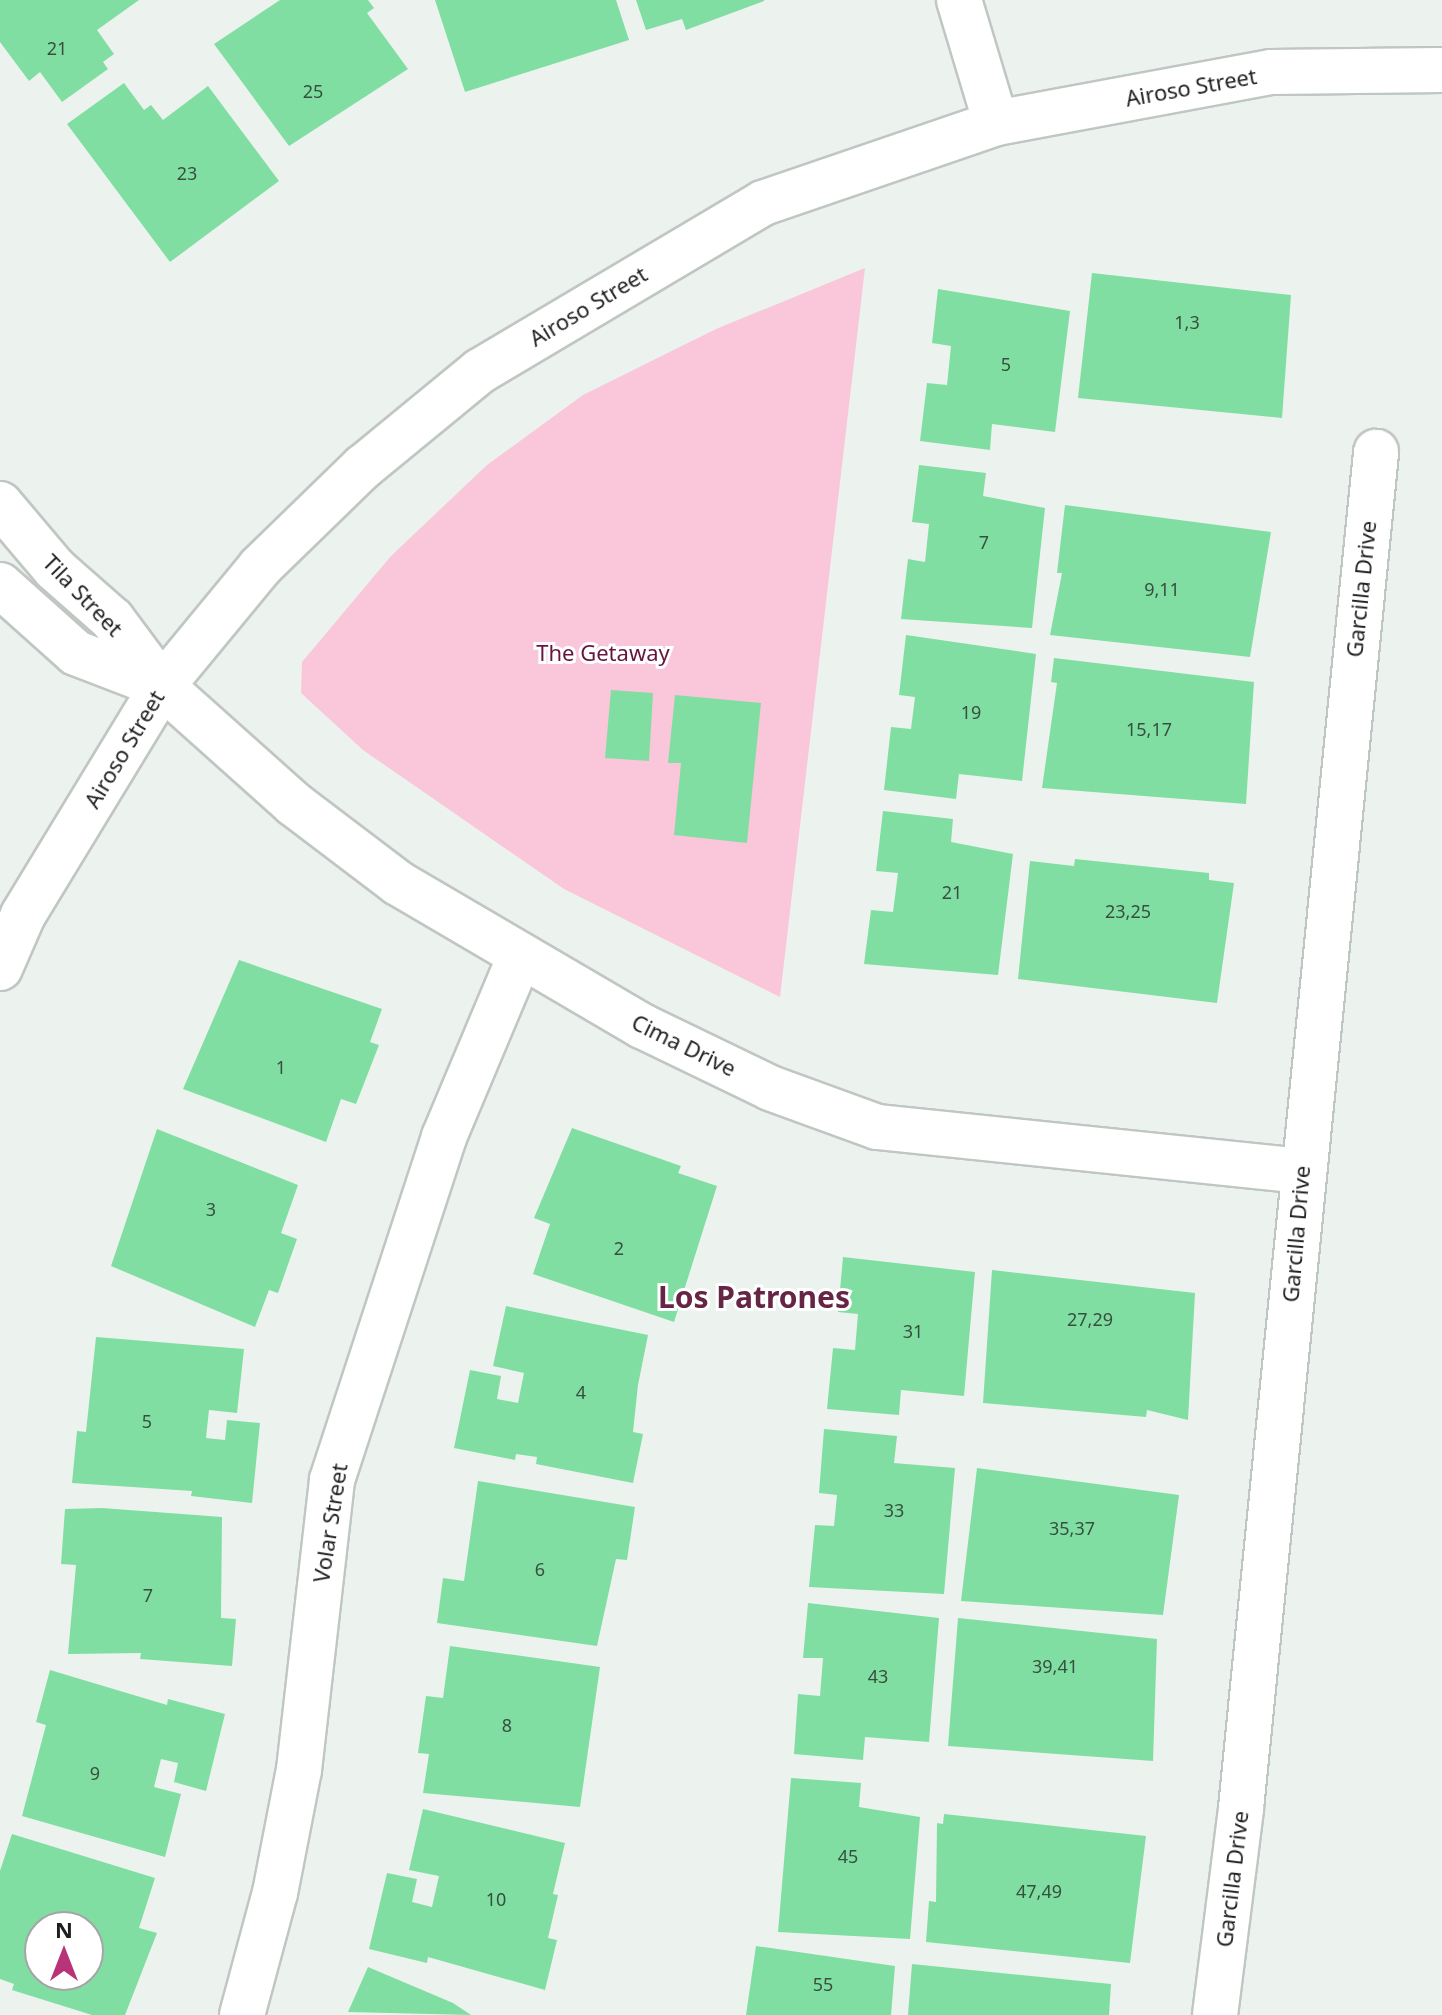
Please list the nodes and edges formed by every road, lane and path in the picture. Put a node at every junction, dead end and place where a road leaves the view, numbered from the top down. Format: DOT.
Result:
graph roads {
  1 [pos="959,0"];
  2 [pos="1442,70"];
  3 [pos="996,123"];
  4 [pos="1376,452"];
  5 [pos="0,504"];
  6 [pos="0,585"];
  7 [pos="162,686"];
  8 [pos="519,959"];
  9 [pos="0,968"];
  10 [pos="1301,1171"];
  11 [pos="242,2015"];
  12 [pos="1215,2015"];
  1 -- 3 [label="street"];
  2 -- 3 [label="street, Airoso Street"];
  3 -- 7 [label="street, Airoso Street"];
  4 -- 10 [label="street, Garcilla Drive"];
  5 -- 7 [label="street, Tila Street"];
  6 -- 7 [label="street, Tila Street"];
  7 -- 8 [label="street, Cima Drive"];
  7 -- 9 [label="street, Airoso Street"];
  8 -- 10 [label="street, Cima Drive"];
  8 -- 11 [label="street, Volar Street"];
  10 -- 12 [label="street, Garcilla Drive"];
}
